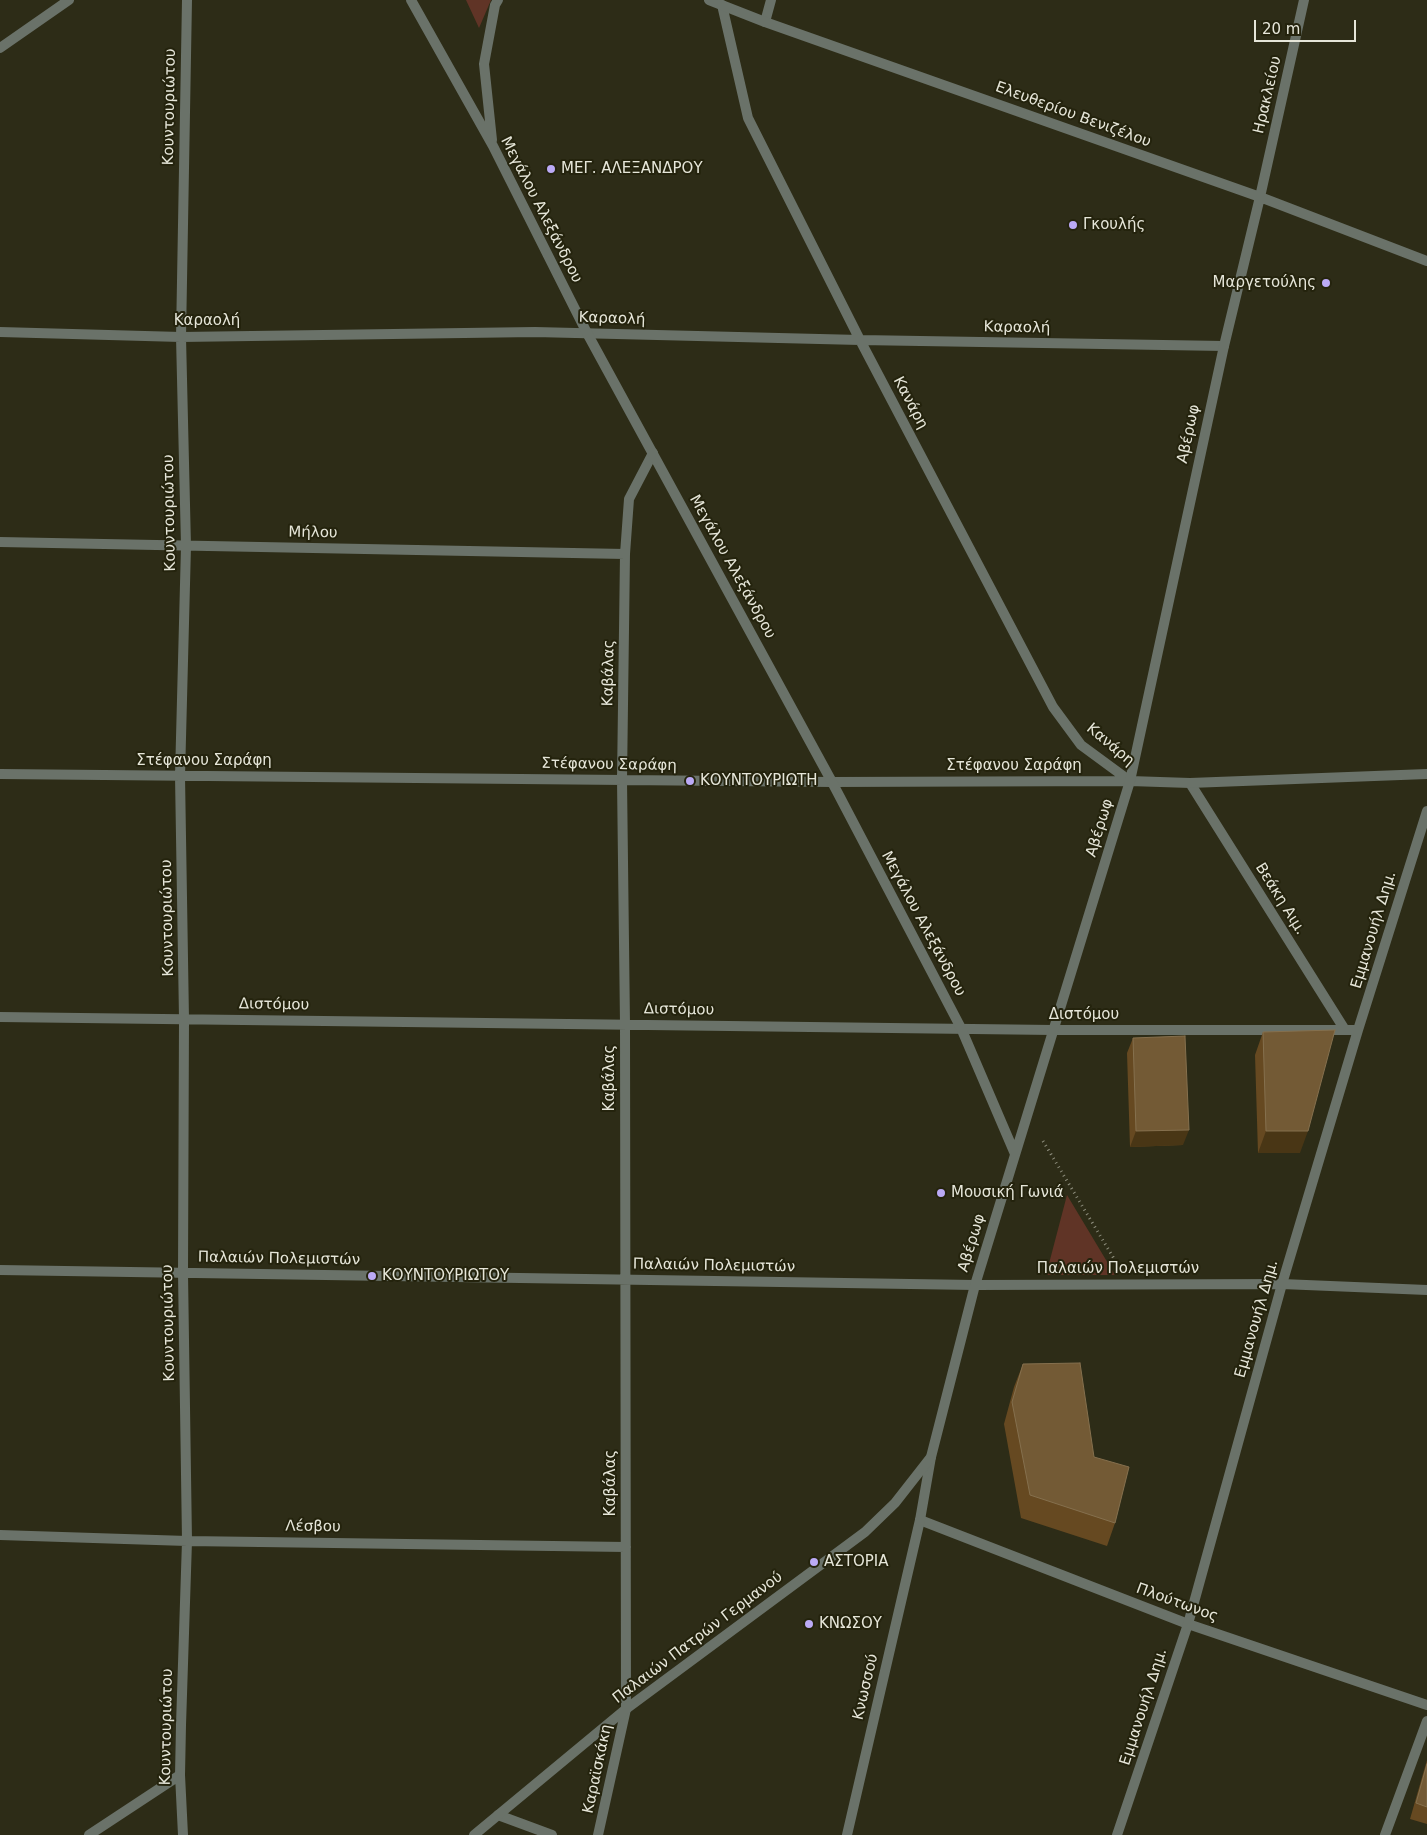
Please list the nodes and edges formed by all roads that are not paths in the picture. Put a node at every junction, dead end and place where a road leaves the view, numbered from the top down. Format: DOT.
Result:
graph roads {
  1 [pos="69,0"];
  2 [pos="187,0"];
  3 [pos="410,0"];
  4 [pos="498,0"];
  5 [pos="709,0"];
  6 [pos="771,0"];
  7 [pos="1304,0"];
  8 [pos="722,5"];
  9 [pos="765,22"];
  10 [pos="0,48"];
  11 [pos="493,146"];
  12 [pos="1260,197"];
  13 [pos="1427,261"];
  14 [pos="0,332"];
  15 [pos="587,333"];
  16 [pos="180,337"];
  17 [pos="860,340"];
  18 [pos="1224,346"];
  19 [pos="653,453"];
  20 [pos="0,542"];
  21 [pos="186,546"];
  22 [pos="625,554"];
  23 [pos="0,774"];
  24 [pos="1427,774"];
  25 [pos="180,776"];
  26 [pos="622,780"];
  27 [pos="1130,781"];
  28 [pos="832,782"];
  29 [pos="1190,783"];
  30 [pos="1427,811"];
  31 [pos="0,1017"];
  32 [pos="184,1020"];
  33 [pos="625,1024"];
  34 [pos="961,1028"];
  35 [pos="1053,1030"];
  36 [pos="1345,1030"];
  37 [pos="1358,1030"];
  38 [pos="1015,1154"];
  39 [pos="0,1270"];
  40 [pos="183,1273"];
  41 [pos="626,1280"];
  42 [pos="1282,1284"];
  43 [pos="975,1285"];
  44 [pos="1427,1290"];
  45 [pos="932,1457"];
  46 [pos="920,1520"];
  47 [pos="0,1535"];
  48 [pos="188,1541"];
  49 [pos="626,1547"];
  50 [pos="1188,1624"];
  51 [pos="1427,1705"];
  52 [pos="626,1709"];
  53 [pos="1427,1721"];
  54 [pos="180,1776"];
  55 [pos="498,1815"];
  56 [pos="89,1835"];
  57 [pos="183,1835"];
  58 [pos="474,1835"];
  59 [pos="552,1835"];
  60 [pos="598,1835"];
  61 [pos="847,1835"];
  62 [pos="1117,1835"];
  63 [pos="1384,1835"];
  1 -- 10 [label="street"];
  2 -- 16 [label="street, Κουντουριώτου"];
  3 -- 11 [label="street, Μεγάλου Αλεξάνδρου"];
  4 -- 11 [label="street"];
  5 -- 8 [label="street, Ελευθερίου Βενιζέλου"];
  6 -- 9 [label="street"];
  7 -- 12 [label="street, Ηρακλείου"];
  8 -- 9 [label="street, Ελευθερίου Βενιζέλου"];
  8 -- 17 [label="street, Κανάρη"];
  9 -- 12 [label="street, Ελευθερίου Βενιζέλου"];
  11 -- 15 [label="street, Μεγάλου Αλεξάνδρου"];
  12 -- 13 [label="street, Ελευθερίου Βενιζέλου"];
  12 -- 18 [label="street, Αβέρωφ"];
  14 -- 16 [label="street, Καραολή"];
  15 -- 16 [label="street, Καραολή"];
  15 -- 17 [label="street, Καραολή"];
  15 -- 19 [label="street, Μεγάλου Αλεξάνδρου"];
  16 -- 21 [label="street, Κουντουριώτου"];
  17 -- 18 [label="street, Καραολή"];
  17 -- 27 [label="street, Κανάρη"];
  18 -- 27 [label="street, Αβέρωφ"];
  19 -- 22 [label="street, Καβάλας"];
  19 -- 28 [label="street, Μεγάλου Αλεξάνδρου"];
  20 -- 21 [label="street, Μήλου"];
  21 -- 22 [label="street, Μήλου"];
  21 -- 25 [label="street, Κουντουριώτου"];
  22 -- 26 [label="street, Καβάλας"];
  23 -- 25 [label="street, Στέφανου Σαράφη"];
  24 -- 29 [label="street, Στέφανου Σαράφη"];
  25 -- 26 [label="street, Στέφανου Σαράφη"];
  25 -- 32 [label="street, Κουντουριώτου"];
  26 -- 28 [label="street, Στέφανου Σαράφη"];
  26 -- 33 [label="street, Καβάλας"];
  27 -- 28 [label="street, Στέφανου Σαράφη"];
  27 -- 29 [label="street, Στέφανου Σαράφη"];
  27 -- 35 [label="street, Αβέρωφ"];
  28 -- 34 [label="street, Μεγάλου Αλεξάνδρου"];
  29 -- 36 [label="street, Βεάκη Αιμ."];
  30 -- 37 [label="street, Εμμανουήλ Δημ."];
  31 -- 32 [label="street, Διστόμου"];
  32 -- 33 [label="street, Διστόμου"];
  32 -- 40 [label="street, Κουντουριώτου"];
  33 -- 34 [label="street, Διστόμου"];
  33 -- 41 [label="street, Καβάλας"];
  34 -- 35 [label="street, Διστόμου"];
  34 -- 38 [label="street, Μεγάλου Αλεξάνδρου"];
  35 -- 36 [label="street, Διστόμου"];
  35 -- 38 [label="street, Αβέρωφ"];
  36 -- 37 [label="street, Διστόμου"];
  37 -- 42 [label="street, Εμμανουήλ Δημ."];
  38 -- 43 [label="street, Αβέρωφ"];
  39 -- 40 [label="street, Παλαιών Πολεμιστών"];
  40 -- 41 [label="street, Παλαιών Πολεμιστών"];
  40 -- 48 [label="street, Κουντουριώτου"];
  41 -- 43 [label="street, Παλαιών Πολεμιστών"];
  41 -- 49 [label="street, Καβάλας"];
  42 -- 43 [label="street, Παλαιών Πολεμιστών"];
  42 -- 44 [label="street, Παλαιών Πολεμιστών"];
  42 -- 50 [label="street, Εμμανουήλ Δημ."];
  43 -- 45 [label="street, Αβέρωφ"];
  45 -- 46 [label="street, Κνωσσού"];
  45 -- 52 [label="street, Παλαιών Πατρών Γερμανού"];
  46 -- 50 [label="street, Πλούτωνος"];
  46 -- 61 [label="street, Κνωσσού"];
  47 -- 48 [label="street, Λέσβου"];
  48 -- 49 [label="street, Λέσβου"];
  48 -- 54 [label="street, Κουντουριώτου"];
  49 -- 52 [label="street, Καβάλας"];
  50 -- 51 [label="street, Πλούτωνος"];
  50 -- 62 [label="street, Εμμανουήλ Δημ."];
  52 -- 55 [label="street, Παλαιών Πατρών Γερμανού"];
  52 -- 60 [label="street, Καραϊσκάκη"];
  53 -- 63 [label="street"];
  54 -- 56 [label="street"];
  54 -- 57 [label="street, Κουντουριώτου"];
  55 -- 58 [label="street, Παλαιών Πατρών Γερμανού"];
  55 -- 59 [label="street"];
}
